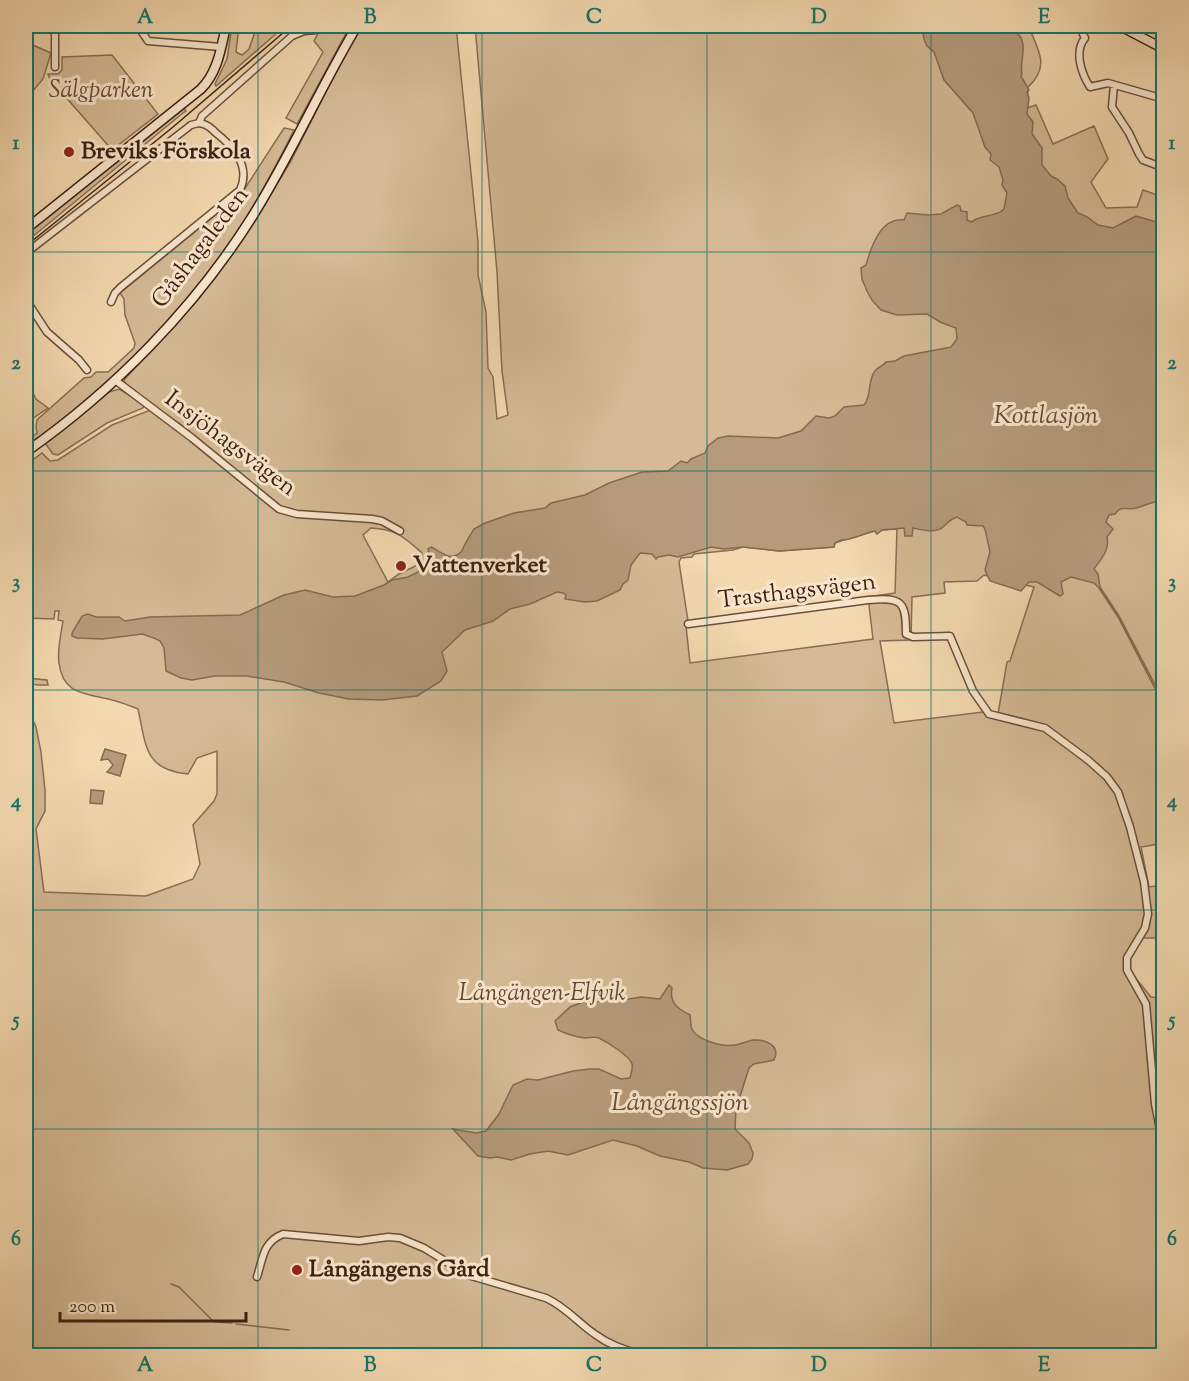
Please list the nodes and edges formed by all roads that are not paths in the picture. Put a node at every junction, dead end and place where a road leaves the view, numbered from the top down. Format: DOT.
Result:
graph roads {
  1 [pos="55,26"];
  2 [pos="138,26"];
  3 [pos="226,26"];
  4 [pos="357,26"];
  5 [pos="1120,26"];
  6 [pos="317,30"];
  7 [pos="1083,34"];
  8 [pos="221,47"];
  9 [pos="1164,49"];
  10 [pos="55,67"];
  11 [pos="1114,85"];
  12 [pos="1164,99"];
  13 [pos="200,123"];
  14 [pos="1164,168"];
  15 [pos="26,229"];
  16 [pos="26,253"];
  17 [pos="26,300"];
  18 [pos="111,302"];
  19 [pos="87,370"];
  20 [pos="115,380"];
  21 [pos="26,452"];
  22 [pos="400,531"];
  23 [pos="688,624"];
  24 [pos="1164,1150"];
  25 [pos="257,1277"];
  26 [pos="645,1356"];
  1 -- 10 [label="street"];
  2 -- 8 [label="street"];
  3 -- 8 [label="main road"];
  4 -- 20 [label="main road, Gåshagaleden"];
  5 -- 9 [label="main road"];
  6 -- 13 [label="street"];
  7 -- 11 [label="street"];
  8 -- 15 [label="main road"];
  11 -- 12 [label="street"];
  11 -- 14 [label="street"];
  13 -- 16 [label="street"];
  13 -- 18 [label="street"];
  17 -- 19 [label="street"];
  20 -- 21 [label="main road, Gåshagaleden"];
  20 -- 22 [label="street, Insjöhagsvägen"];
  23 -- 24 [label="street, Trasthagsvägen"];
  25 -- 26 [label="street"];
}
